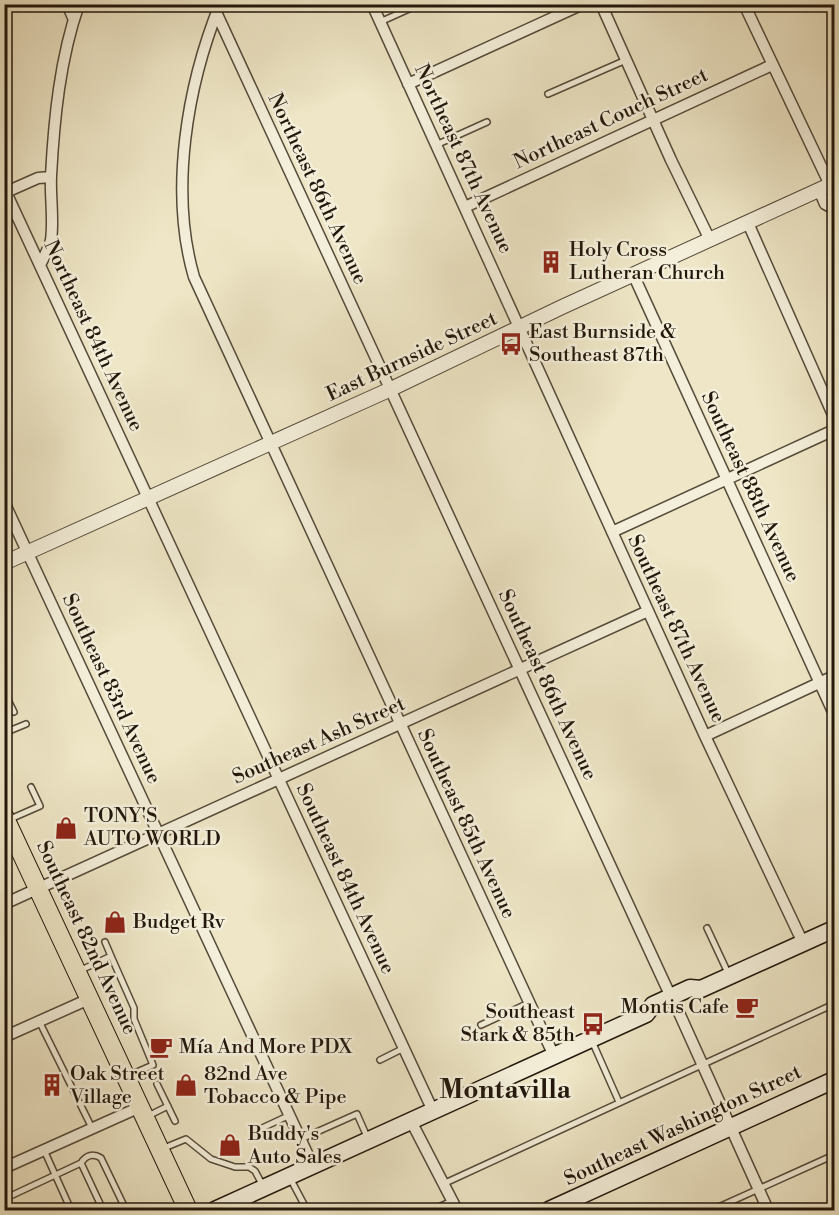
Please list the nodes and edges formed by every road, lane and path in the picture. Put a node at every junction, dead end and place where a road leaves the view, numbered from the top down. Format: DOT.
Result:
graph roads {
  1 [pos="67,4"];
  2 [pos="79,4"];
  3 [pos="372,4"];
  4 [pos="420,4"];
  5 [pos="583,4"];
  6 [pos="601,4"];
  7 [pos="744,4"];
  8 [pos="216,7"];
  9 [pos="74,20"];
  10 [pos="380,22"];
  11 [pos="627,60"];
  12 [pos="772,65"];
  13 [pos="408,84"];
  14 [pos="548,94"];
  15 [pos="653,120"];
  16 [pos="488,122"];
  17 [pos="436,145"];
  18 [pos="51,177"];
  19 [pos="828,186"];
  20 [pos="5,191"];
  21 [pos="465,207"];
  22 [pos="834,209"];
  23 [pos="748,222"];
  24 [pos="710,240"];
  25 [pos="40,265"];
  26 [pos="633,274"];
  27 [pos="520,328"];
  28 [pos="391,389"];
  29 [pos="834,417"];
  30 [pos="834,430"];
  31 [pos="270,444"];
  32 [pos="726,479"];
  33 [pos="149,499"];
  34 [pos="4,502"];
  35 [pos="612,532"];
  36 [pos="28,553"];
  37 [pos="4,563"];
  38 [pos="648,611"];
  39 [pos="520,669"];
  40 [pos="834,676"];
  41 [pos="820,682"];
  42 [pos="4,696"];
  43 [pos="14,712"];
  44 [pos="834,714"];
  45 [pos="26,724"];
  46 [pos="400,724"];
  47 [pos="4,733"];
  48 [pos="705,736"];
  49 [pos="279,779"];
  50 [pos="31,787"];
  51 [pos="7,825"];
  52 [pos="159,834"];
  53 [pos="38,888"];
  54 [pos="5,901"];
  55 [pos="707,928"];
  56 [pos="834,929"];
  57 [pos="105,942"];
  58 [pos="803,943"];
  59 [pos="111,956"];
  60 [pos="77,972"];
  61 [pos="730,976"];
  62 [pos="89,999"];
  63 [pos="673,1001"];
  64 [pos="529,1003"];
  65 [pos="834,1004"];
  66 [pos="39,1022"];
  67 [pos="481,1025"];
  68 [pos="4,1037"];
  69 [pos="591,1039"];
  70 [pos="404,1048"];
  71 [pos="554,1056"];
  72 [pos="380,1060"];
  73 [pos="703,1064"];
  74 [pos="126,1077"];
  75 [pos="834,1080"];
  76 [pos="157,1084"];
  77 [pos="619,1102"];
  78 [pos="168,1107"];
  79 [pos="433,1111"];
  80 [pos="142,1112"];
  81 [pos="290,1115"];
  82 [pos="175,1121"];
  83 [pos="411,1121"];
  84 [pos="731,1127"];
  85 [pos="92,1128"];
  86 [pos="260,1129"];
  87 [pos="301,1139"];
  88 [pos="369,1140"];
  89 [pos="44,1150"];
  90 [pos="160,1150"];
  91 [pos="834,1155"];
  92 [pos="81,1163"];
  93 [pos="314,1166"];
  94 [pos="4,1168"];
  95 [pos="55,1175"];
  96 [pos="290,1176"];
  97 [pos="443,1184"];
  98 [pos="264,1188"];
  99 [pos="759,1190"];
  100 [pos="4,1199"];
  101 [pos="455,1206"];
  102 [pos="71,1210"];
  103 [pos="103,1210"];
  104 [pos="126,1210"];
  105 [pos="188,1210"];
  106 [pos="215,1210"];
  107 [pos="307,1210"];
  108 [pos="432,1210"];
  109 [pos="549,1210"];
  110 [pos="712,1210"];
  111 [pos="768,1210"];
  1 -- 9 [label="street"];
  2 -- 9 [label="street"];
  3 -- 10 [label="street, Northeast 87th Avenue"];
  4 -- 10 [label="lane"];
  5 -- 13 [label="street"];
  6 -- 11 [label="street"];
  7 -- 12 [label="street"];
  8 -- 28 [label="street, Northeast 86th Avenue"];
  8 -- 31 [label="street, Southeast 85th Avenue"];
  9 -- 18 [label="street"];
  10 -- 13 [label="street, Northeast 87th Avenue"];
  11 -- 14 [label="lane"];
  11 -- 15 [label="street"];
  12 -- 15 [label="street, Northeast Couch Street"];
  12 -- 19 [label="street"];
  13 -- 17 [label="street, Northeast 87th Avenue"];
  15 -- 21 [label="street, Northeast Couch Street"];
  15 -- 24 [label="street"];
  16 -- 17 [label="lane"];
  17 -- 21 [label="street, Northeast 87th Avenue"];
  18 -- 20 [label="street"];
  18 -- 25 [label="street"];
  19 -- 22 [label="street"];
  19 -- 23 [label="street, East Burnside Street"];
  20 -- 25 [label="street, Northeast 84th Avenue"];
  21 -- 27 [label="street, Northeast 87th Avenue"];
  23 -- 24 [label="street, East Burnside Street"];
  23 -- 29 [label="street"];
  24 -- 26 [label="street, East Burnside Street"];
  25 -- 33 [label="street, Northeast 84th Avenue"];
  26 -- 27 [label="street, East Burnside Street"];
  26 -- 32 [label="street, Southeast 88th Avenue"];
  27 -- 28 [label="street, East Burnside Street"];
  27 -- 35 [label="street, Southeast 87th Avenue"];
  28 -- 31 [label="street, East Burnside Street"];
  28 -- 39 [label="street, Southeast 86th Avenue"];
  30 -- 32 [label="street"];
  31 -- 33 [label="street, East Burnside Street"];
  31 -- 46 [label="street, Southeast 85th Avenue"];
  32 -- 35 [label="street"];
  32 -- 41 [label="street, Southeast 88th Avenue"];
  33 -- 36 [label="street, East Burnside Street"];
  33 -- 49 [label="street, Southeast 84th Avenue"];
  34 -- 36 [label="street, Southeast 83rd Avenue"];
  35 -- 38 [label="street, Southeast 87th Avenue"];
  36 -- 37 [label="street, East Burnside Street"];
  36 -- 52 [label="street, Southeast 83rd Avenue"];
  38 -- 39 [label="street, Southeast Ash Street"];
  38 -- 48 [label="street, Southeast 87th Avenue"];
  39 -- 46 [label="street, Southeast Ash Street"];
  39 -- 63 [label="street, Southeast 86th Avenue"];
  40 -- 41 [label="street"];
  41 -- 44 [label="street, Southeast 88th Avenue"];
  41 -- 48 [label="street"];
  42 -- 43 [label="lane"];
  45 -- 47 [label="lane"];
  46 -- 49 [label="street, Southeast Ash Street"];
  46 -- 64 [label="street, Southeast 85th Avenue"];
  48 -- 58 [label="street, Southeast 87th Avenue"];
  49 -- 52 [label="street, Southeast Ash Street"];
  49 -- 70 [label="street, Southeast 84th Avenue"];
  50 -- 51 [label="lane"];
  51 -- 53 [label="main road, Southeast 82nd Avenue"];
  52 -- 53 [label="street, Southeast Ash Street"];
  52 -- 81 [label="street, Southeast 83rd Avenue"];
  53 -- 54 [label="street, Southeast Ash Street"];
  53 -- 60 [label="main road, Southeast 82nd Avenue"];
  55 -- 61 [label="lane"];
  56 -- 58 [label="main road"];
  57 -- 59 [label="lane"];
  58 -- 61 [label="main road"];
  59 -- 60 [label="lane"];
  59 -- 74 [label="lane"];
  60 -- 62 [label="main road, Southeast 82nd Avenue"];
  61 -- 63 [label="main road"];
  62 -- 66 [label="street"];
  62 -- 74 [label="main road, Southeast 82nd Avenue"];
  63 -- 69 [label="main road"];
  63 -- 73 [label="street, Southeast 86th Avenue"];
  64 -- 67 [label="lane"];
  64 -- 71 [label="street, Southeast 85th Avenue"];
  65 -- 73 [label="lane"];
  66 -- 68 [label="street"];
  66 -- 85 [label="lane"];
  69 -- 71 [label="main road"];
  69 -- 77 [label="lane"];
  70 -- 72 [label="lane"];
  70 -- 79 [label="street, Southeast 84th Avenue"];
  71 -- 79 [label="main road"];
  73 -- 77 [label="lane"];
  73 -- 84 [label="street, Southeast 86th Avenue"];
  74 -- 80 [label="main road, Southeast 82nd Avenue"];
  75 -- 84 [label="main road, Southeast Washington Street"];
  76 -- 78 [label="lane"];
  77 -- 97 [label="lane"];
  78 -- 80 [label="lane"];
  78 -- 82 [label="lane"];
  79 -- 83 [label="main road"];
  80 -- 85 [label="street"];
  80 -- 90 [label="main road, Southeast 82nd Avenue"];
  81 -- 86 [label="lane"];
  81 -- 87 [label="street, Southeast 83rd Avenue"];
  83 -- 88 [label="main road"];
  83 -- 97 [label="street"];
  84 -- 99 [label="street, Southeast 86th Avenue"];
  84 -- 109 [label="main road, Southeast Washington Street"];
  85 -- 89 [label="street"];
  87 -- 88 [label="lane"];
  87 -- 93 [label="street, Southeast 83rd Avenue"];
  88 -- 93 [label="main road"];
  89 -- 94 [label="street"];
  89 -- 95 [label="lane"];
  90 -- 98 [label="lane"];
  90 -- 105 [label="main road, Southeast 82nd Avenue"];
  91 -- 99 [label="lane"];
  92 -- 95 [label="lane"];
  92 -- 103 [label="lane"];
  92 -- 104 [label="lane"];
  93 -- 96 [label="main road"];
  95 -- 100 [label="lane"];
  95 -- 102 [label="lane"];
  96 -- 98 [label="main road"];
  96 -- 107 [label="lane"];
  97 -- 101 [label="street"];
  98 -- 106 [label="main road"];
  99 -- 110 [label="lane"];
  99 -- 111 [label="street, Southeast 86th Avenue"];
  101 -- 108 [label="lane"];
}
